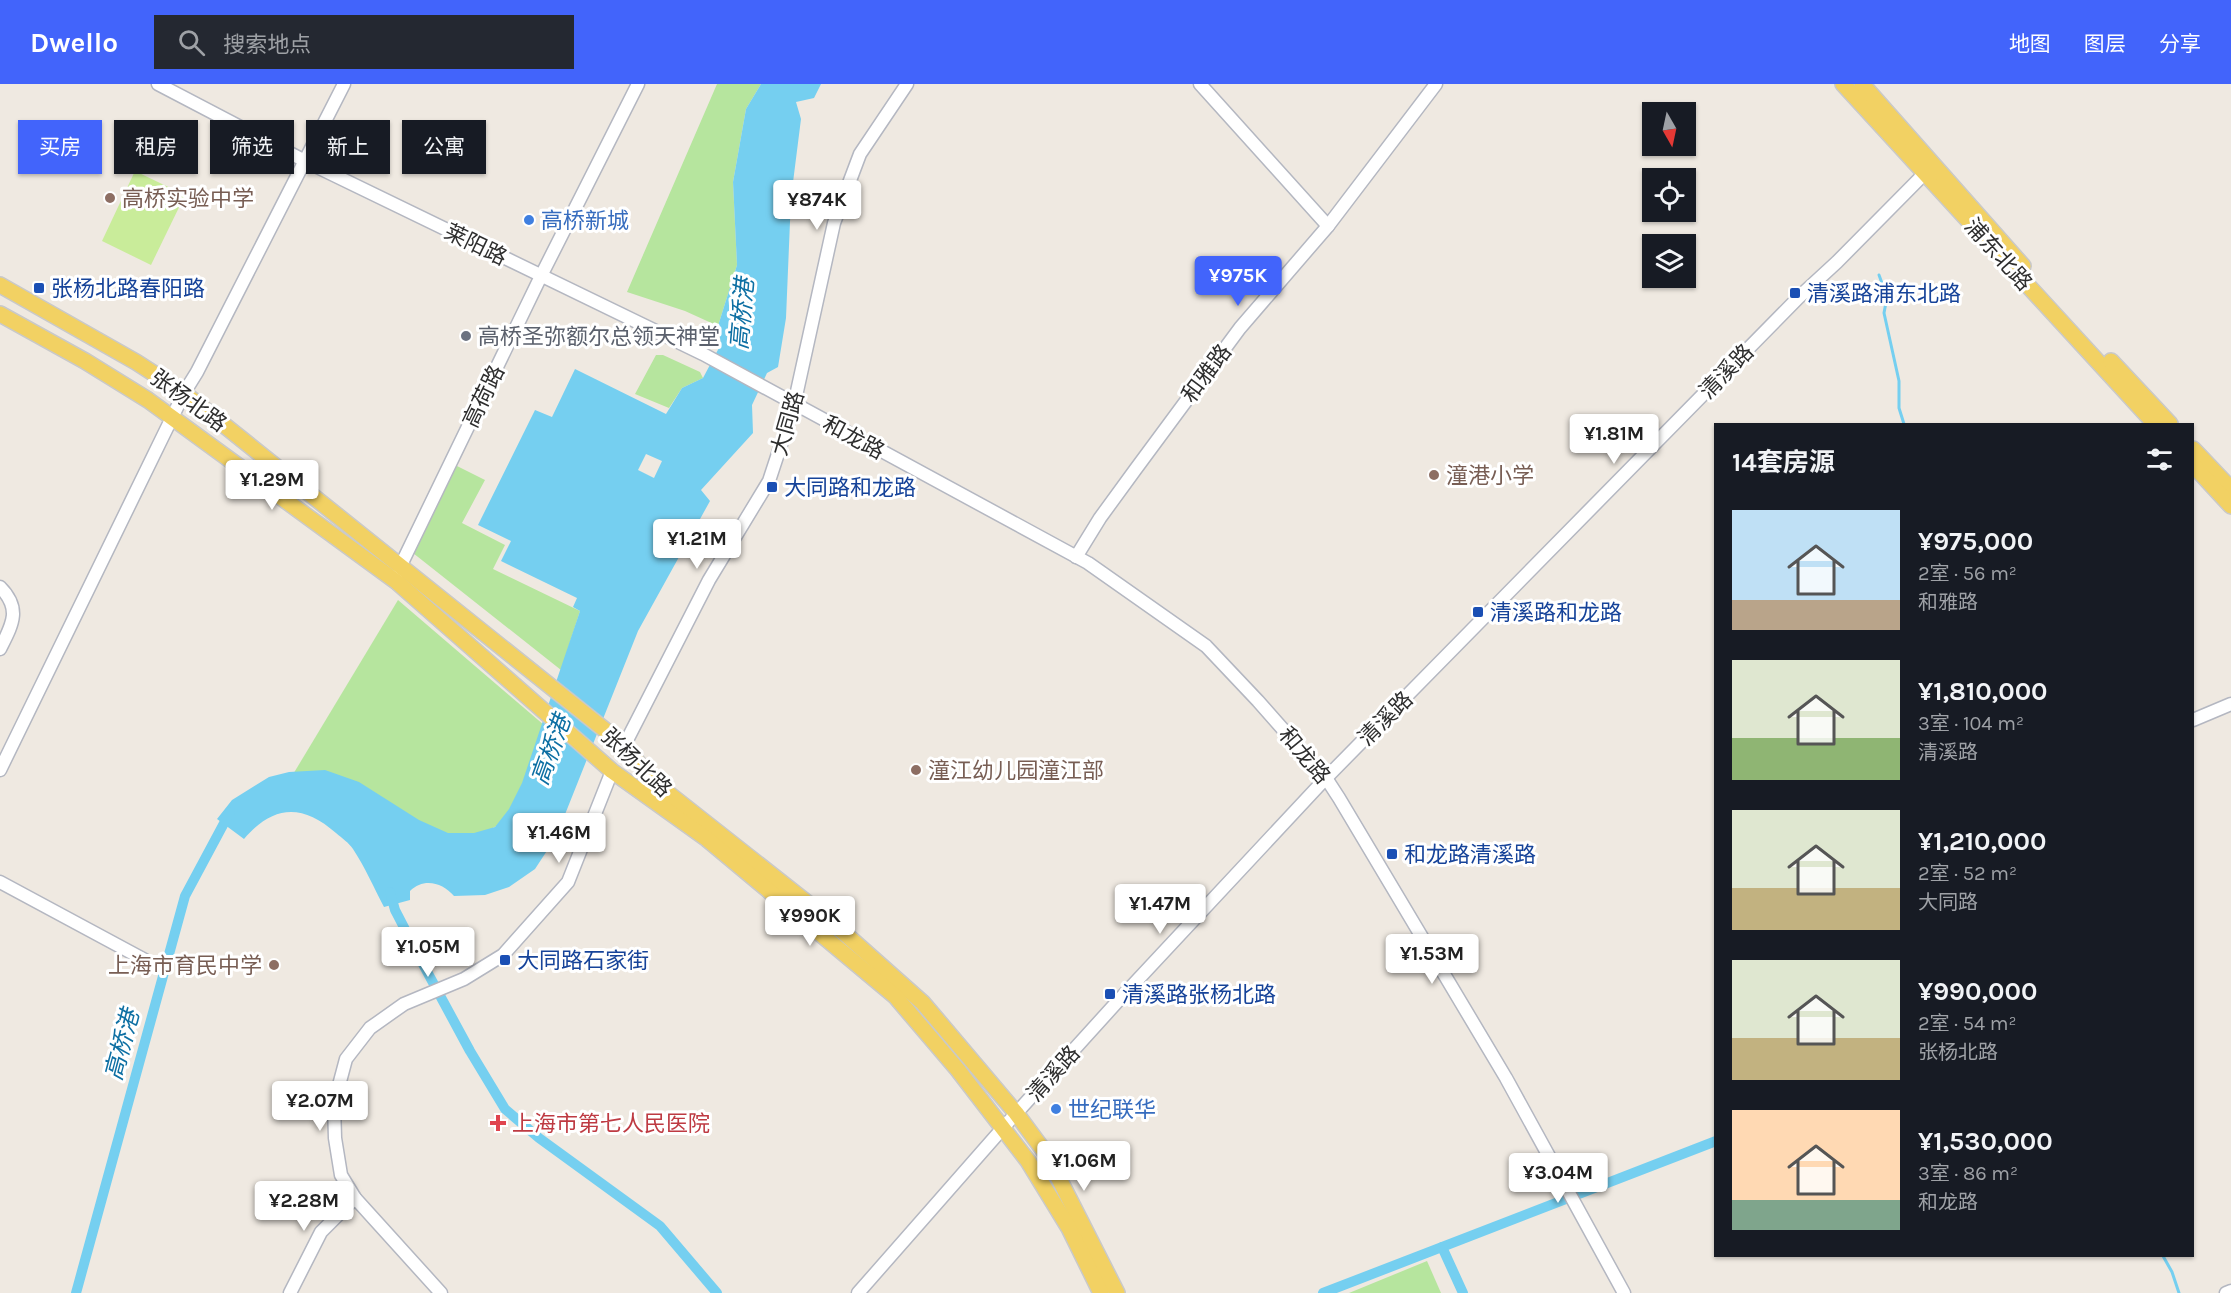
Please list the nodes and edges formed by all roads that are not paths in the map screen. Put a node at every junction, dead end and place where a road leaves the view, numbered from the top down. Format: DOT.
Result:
graph roads {
  1 [pos="158,84"];
  2 [pos="344,84"];
  3 [pos="638,84"];
  4 [pos="908,84"];
  5 [pos="1200,84"];
  6 [pos="1436,84"];
  7 [pos="1843,84"];
  8 [pos="1862,84"];
  9 [pos="305,161"];
  10 [pos="1929,168"];
  11 [pos="1328,226"];
  12 [pos="541,276"];
  13 [pos="0,285"];
  14 [pos="0,314"];
  15 [pos="184,393"];
  16 [pos="794,405"];
  17 [pos="172,417"];
  18 [pos="2154,423"];
  19 [pos="2169,423"];
  20 [pos="2194,450"];
  21 [pos="2194,466"];
  22 [pos="2231,489"];
  23 [pos="2231,506"];
  24 [pos="1076,556"];
  25 [pos="401,565"];
  26 [pos="397,582"];
  27 [pos="0,587"];
  28 [pos="0,649"];
  29 [pos="2231,704"];
  30 [pos="2194,720"];
  31 [pos="624,746"];
  32 [pos="0,770"];
  33 [pos="612,771"];
  34 [pos="1326,778"];
  35 [pos="0,882"];
  36 [pos="146,960"];
  37 [pos="1016,1113"];
  38 [pos="1002,1129"];
  39 [pos="355,1198"];
  40 [pos="2231,1291"];
  41 [pos="290,1293"];
  42 [pos="441,1293"];
  43 [pos="858,1293"];
  44 [pos="1101,1293"];
  45 [pos="1117,1293"];
  46 [pos="1624,1293"];
  47 [pos="2226,1293"];
  1 -- 9 [label="street, 莱阳路"];
  2 -- 9 [label="street"];
  3 -- 12 [label="street, 高荷路"];
  4 -- 16 [label="street, 大同路"];
  5 -- 11 [label="street"];
  6 -- 11 [label="street, 和雅路"];
  7 -- 10 [label="main road, 浦东北路"];
  8 -- 10 [label="main road, 浦东北路"];
  9 -- 12 [label="street, 莱阳路"];
  9 -- 15 [label="street"];
  10 -- 18 [label="main road, 浦东北路"];
  10 -- 19 [label="main road, 浦东北路"];
  10 -- 34 [label="street, 清溪路"];
  11 -- 24 [label="street, 和雅路"];
  12 -- 16 [label="street, 莱阳路"];
  12 -- 25 [label="street, 高荷路"];
  13 -- 15 [label="main road, 张杨北路"];
  14 -- 17 [label="main road, 张杨北路"];
  15 -- 17 [label="street"];
  15 -- 25 [label="main road, 张杨北路"];
  16 -- 24 [label="street, 和龙路"];
  16 -- 31 [label="street, 大同路"];
  17 -- 26 [label="main road, 张杨北路"];
  17 -- 32 [label="street"];
  20 -- 22 [label="main road"];
  21 -- 23 [label="main road"];
  24 -- 34 [label="street, 和龙路"];
  25 -- 26 [label="street, 高荷路"];
  25 -- 31 [label="main road, 张杨北路"];
  26 -- 33 [label="main road, 张杨北路"];
  27 -- 28 [label="street"];
  29 -- 30 [label="street"];
  31 -- 33 [label="main road"];
  31 -- 37 [label="main road, 张杨北路"];
  33 -- 38 [label="main road, 张杨北路"];
  33 -- 39 [label="street"];
  34 -- 37 [label="street, 清溪路"];
  34 -- 46 [label="street, 和龙路"];
  35 -- 36 [label="street"];
  37 -- 38 [label="street, 清溪路"];
  37 -- 45 [label="main road, 张杨北路"];
  38 -- 43 [label="street, 清溪路"];
  38 -- 44 [label="main road, 张杨北路"];
  39 -- 41 [label="street"];
  39 -- 42 [label="street"];
  40 -- 47 [label="street"];
}
